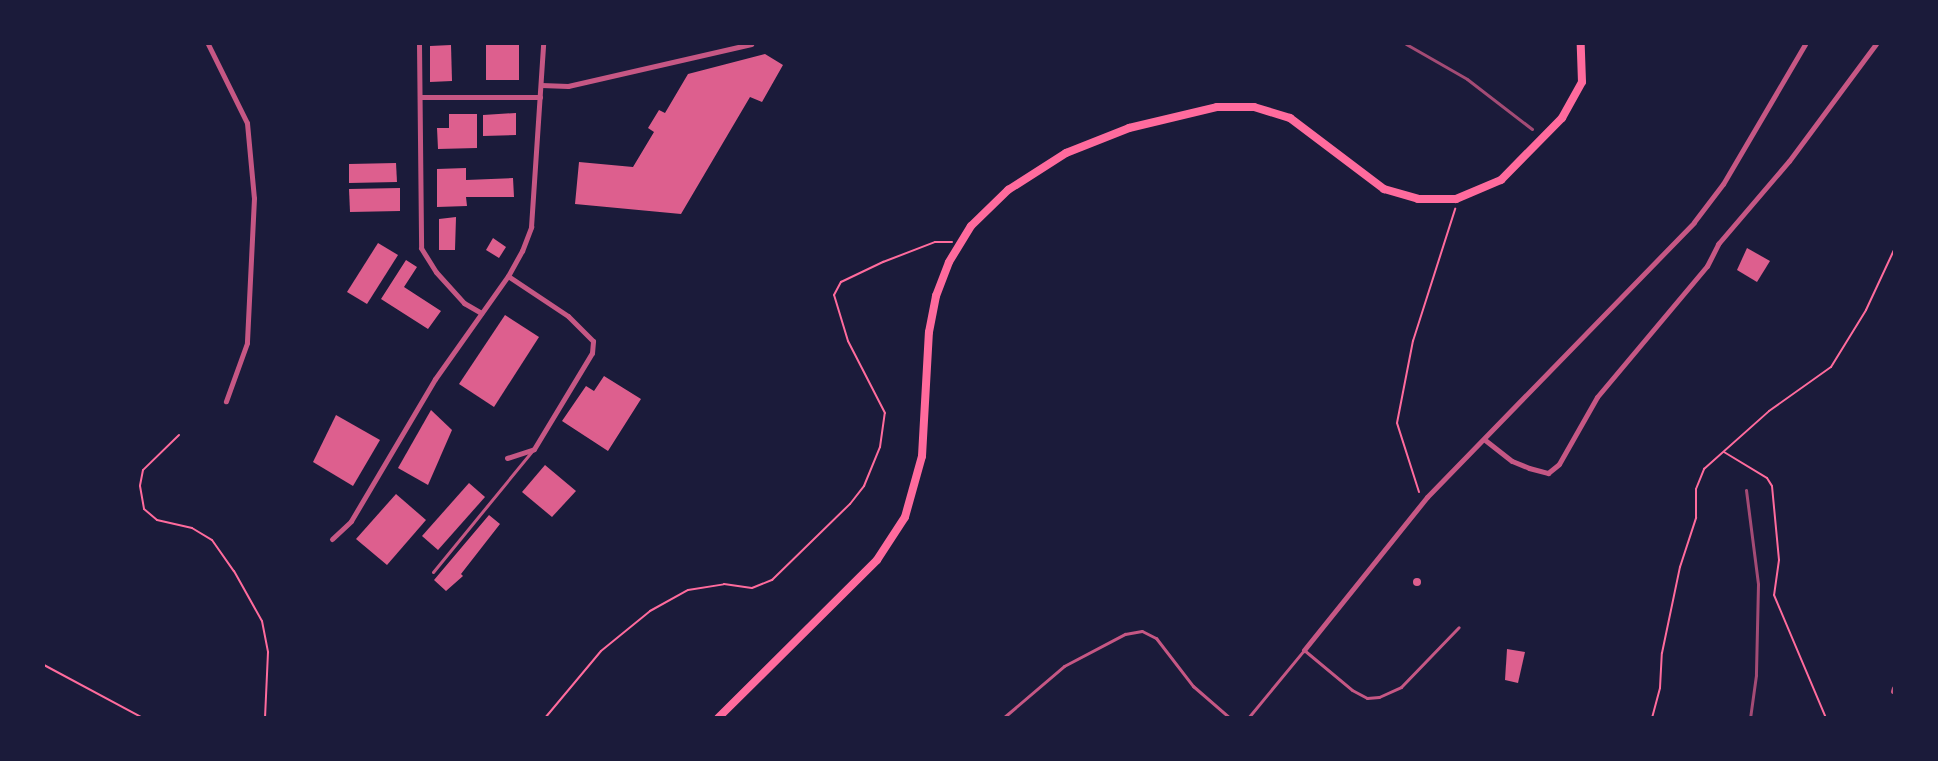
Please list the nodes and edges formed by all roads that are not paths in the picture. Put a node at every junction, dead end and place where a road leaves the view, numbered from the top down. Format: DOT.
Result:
graph roads {
  1 [pos="208,44"];
  2 [pos="419,44"];
  3 [pos="543,44"];
  4 [pos="751,44"];
  5 [pos="1581,44"];
  6 [pos="1805,44"];
  7 [pos="1876,44"];
  8 [pos="540,85"];
  9 [pos="540,97"];
  10 [pos="421,98"];
  11 [pos="508,276"];
  12 [pos="481,313"];
  13 [pos="226,401"];
  14 [pos="1485,440"];
  15 [pos="534,449"];
  16 [pos="507,458"];
  17 [pos="332,539"];
  18 [pos="433,572"];
  19 [pos="1459,627"];
  20 [pos="1304,650"];
  21 [pos="718,717"];
  22 [pos="1003,717"];
  23 [pos="1230,717"];
  24 [pos="1248,717"];
  1 -- 13 [label="street"];
  2 -- 10 [label="street"];
  3 -- 8 [label="street"];
  4 -- 8 [label="street"];
  5 -- 21 [label="main road"];
  6 -- 14 [label="street"];
  7 -- 14 [label="street"];
  8 -- 9 [label="street"];
  9 -- 10 [label="street"];
  9 -- 11 [label="street"];
  10 -- 12 [label="street"];
  11 -- 12 [label="street"];
  11 -- 15 [label="street"];
  12 -- 17 [label="street"];
  14 -- 20 [label="street"];
  15 -- 16 [label="street"];
  15 -- 18 [label="lane"];
  19 -- 20 [label="lane"];
  20 -- 24 [label="lane"];
  22 -- 23 [label="lane"];
}
